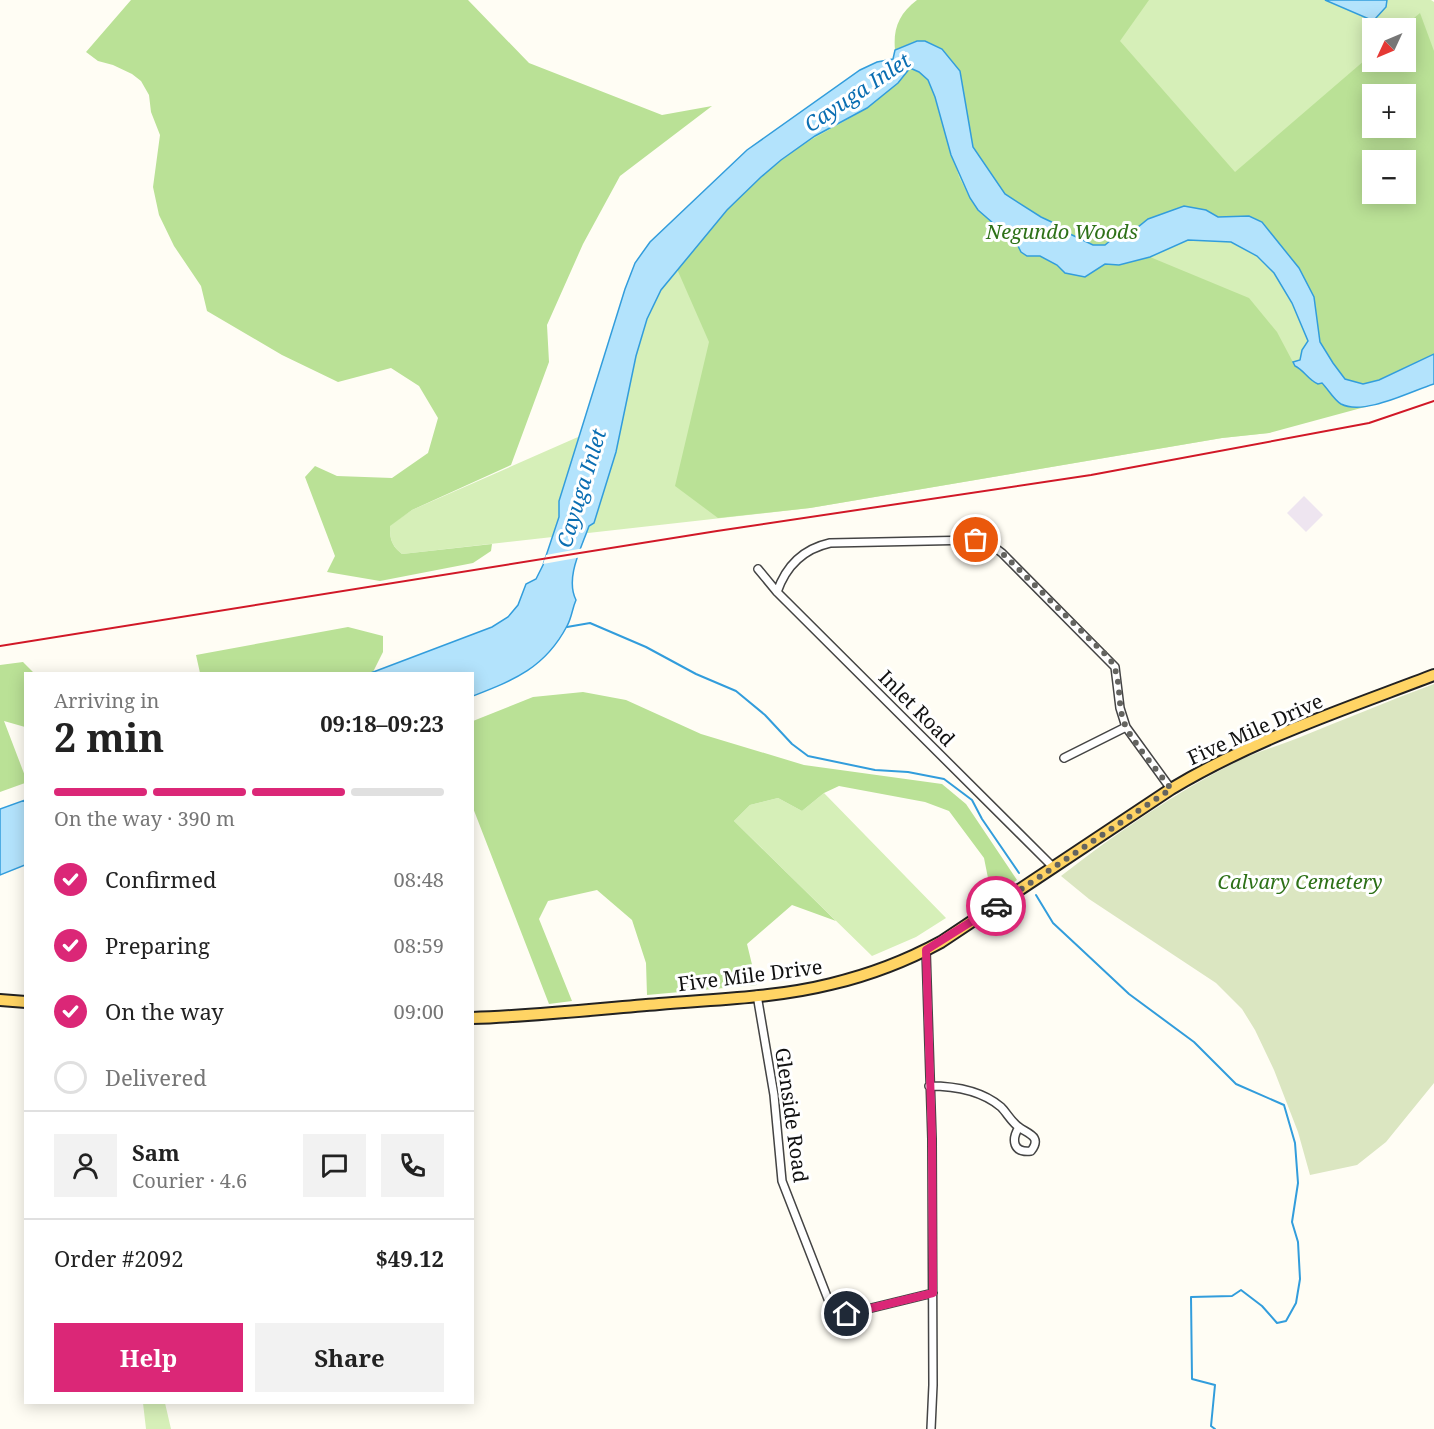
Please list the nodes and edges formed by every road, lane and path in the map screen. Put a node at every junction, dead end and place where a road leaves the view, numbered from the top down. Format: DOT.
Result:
graph roads {
  1 [pos="758,569"];
  2 [pos="777,592"];
  3 [pos="1434,675"];
  4 [pos="1126,727"];
  5 [pos="1064,758"];
  6 [pos="1171,789"];
  7 [pos="1054,868"];
  8 [pos="926,950"];
  9 [pos="756,995"];
  10 [pos="0,1000"];
  11 [pos="24,1002"];
  12 [pos="474,1018"];
  13 [pos="929,1086"];
  14 [pos="1019,1127"];
  15 [pos="933,1293"];
  16 [pos="931,1429"];
  1 -- 2 [label="street, Inlet Road"];
  2 -- 4 [label="street"];
  2 -- 7 [label="street, Inlet Road"];
  3 -- 6 [label="main road, Five Mile Drive"];
  4 -- 5 [label="street"];
  4 -- 6 [label="street"];
  6 -- 7 [label="main road, Five Mile Drive"];
  7 -- 8 [label="main road, Five Mile Drive"];
  8 -- 9 [label="main road, Five Mile Drive"];
  8 -- 13 [label="street"];
  9 -- 12 [label="main road, Five Mile Drive"];
  9 -- 15 [label="street, Glenside Road"];
  10 -- 11 [label="main road"];
  13 -- 14 [label="street"];
  13 -- 15 [label="street"];
  15 -- 16 [label="street"];
}
